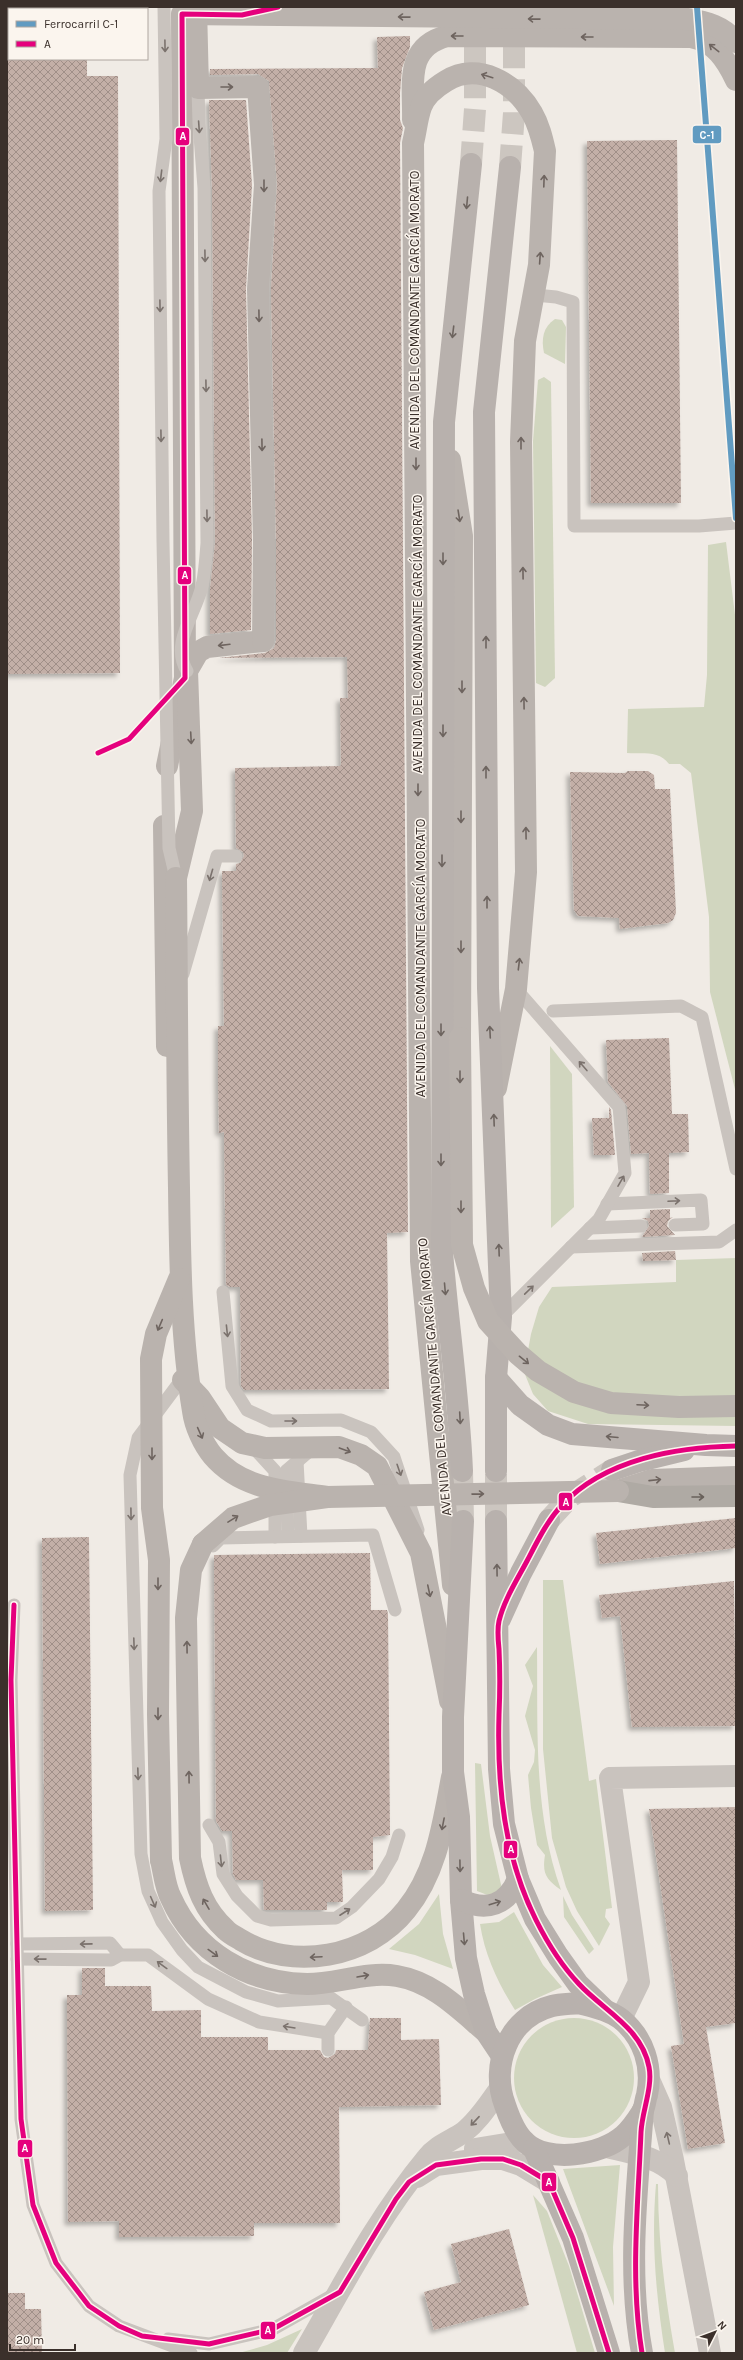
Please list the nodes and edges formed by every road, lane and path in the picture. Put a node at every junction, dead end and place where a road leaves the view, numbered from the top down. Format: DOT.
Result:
graph roads {
  1 [pos="164,7"];
  2 [pos="196,7"];
  3 [pos="278,7"];
  4 [pos="563,7"];
  5 [pos="607,7"];
  6 [pos="674,7"];
  7 [pos="242,15"];
  8 [pos="587,19"];
  9 [pos="625,19"];
  10 [pos="651,19"];
  11 [pos="736,42"];
  12 [pos="736,80"];
  13 [pos="198,88"];
  14 [pos="413,143"];
  15 [pos="471,164"];
  16 [pos="510,167"];
  17 [pos="534,296"];
  18 [pos="444,422"];
  19 [pos="736,523"];
  20 [pos="188,672"];
  21 [pos="236,856"];
  22 [pos="176,878"];
  23 [pos="516,989"];
  24 [pos="177,993"];
  25 [pos="553,1012"];
  26 [pos="493,1099"];
  27 [pos="736,1169"];
  28 [pos="607,1204"];
  29 [pos="675,1225"];
  30 [pos="641,1226"];
  31 [pos="590,1228"];
  32 [pos="736,1230"];
  33 [pos="572,1247"];
  34 [pos="180,1276"];
  35 [pos="223,1292"];
  36 [pos="501,1317"];
  37 [pos="496,1378"];
  38 [pos="182,1379"];
  39 [pos="736,1406"];
  40 [pos="250,1445"];
  41 [pos="706,1445"];
  42 [pos="736,1446"];
  43 [pos="305,1454"];
  44 [pos="612,1470"];
  45 [pos="462,1471"];
  46 [pos="496,1471"];
  47 [pos="736,1478"];
  48 [pos="618,1491"];
  49 [pos="736,1496"];
  50 [pos="327,1497"];
  51 [pos="496,1520"];
  52 [pos="550,1520"];
  53 [pos="463,1521"];
  54 [pos="288,1537"];
  55 [pos="421,1553"];
  56 [pos="205,1555"];
  57 [pos="14,1605"];
  58 [pos="395,1610"];
  59 [pos="498,1623"];
  60 [pos="458,1644"];
  61 [pos="453,1717"];
  62 [pos="453,1772"];
  63 [pos="736,1776"];
  64 [pos="209,1825"];
  65 [pos="399,1835"];
  66 [pos="518,1879"];
  67 [pos="461,1900"];
  68 [pos="17,1944"];
  69 [pos="120,1955"];
  70 [pos="17,1959"];
  71 [pos="346,2007"];
  72 [pos="613,2015"];
  73 [pos="362,2020"];
  74 [pos="486,2032"];
  75 [pos="328,2033"];
  76 [pos="328,2050"];
  77 [pos="502,2056"];
  78 [pos="650,2082"];
  79 [pos="499,2090"];
  80 [pos="643,2110"];
  81 [pos="529,2145"];
  82 [pos="607,2147"];
  83 [pos="640,2156"];
  84 [pos="436,2165"];
  85 [pos="677,2176"];
  86 [pos="409,2182"];
  87 [pos="549,2182"];
  88 [pos="340,2292"];
  89 [pos="142,2336"];
  90 [pos="191,2353"];
  91 [pos="304,2353"];
  92 [pos="609,2353"];
  93 [pos="642,2353"];
  94 [pos="710,2353"];
  1 -- 22 [label="lane, one-way, bridge"];
  2 -- 13 [label="street, bridge"];
  3 -- 7 [label="lane"];
  4 -- 8 [label="lane"];
  5 -- 9 [label="lane"];
  6 -- 10 [label="lane"];
  8 -- 7 [label="street, one-way"];
  7 -- 38 [label="street"];
  8 -- 9 [label="street"];
  9 -- 10 [label="street"];
  10 -- 11 [label="street"];
  12 -- 14 [label="street, one-way"];
  13 -- 20 [label="lane, one-way, bridge"];
  13 -- 20 [label="street, one-way, bridge"];
  17 -- 14 [label="street, AVENIDA DEL COMANDANTE GARCÍA MORATO, one-way"];
  14 -- 60 [label="street, AVENIDA DEL COMANDANTE GARCÍA MORATO, one-way"];
  15 -- 18 [label="main road, AVENIDA DEL COMANDANTE GARCÍA MORATO, one-way"];
  26 -- 16 [label="main road, AVENIDA DEL COMANDANTE GARCÍA MORATO, one-way"];
  17 -- 19 [label="lane"];
  23 -- 17 [label="street, AVENIDA DEL COMANDANTE GARCÍA MORATO, one-way"];
  18 -- 39 [label="street, AVENIDA DEL COMANDANTE GARCÍA MORATO, one-way, bridge"];
  18 -- 45 [label="main road, AVENIDA DEL COMANDANTE GARCÍA MORATO, one-way"];
  20 -- 22 [label="street, one-way"];
  21 -- 24 [label="lane, one-way, bridge"];
  22 -- 24 [label="street, bridge"];
  23 -- 26 [label="street, AVENIDA DEL COMANDANTE GARCÍA MORATO"];
  28 -- 23 [label="lane, one-way"];
  24 -- 34 [label="street, bridge"];
  25 -- 27 [label="lane"];
  36 -- 26 [label="main road, AVENIDA DEL COMANDANTE GARCÍA MORATO, one-way"];
  28 -- 29 [label="lane, one-way"];
  28 -- 31 [label="lane"];
  30 -- 31 [label="lane"];
  31 -- 33 [label="lane"];
  32 -- 33 [label="lane"];
  36 -- 33 [label="lane, one-way"];
  34 -- 50 [label="street, one-way, bridge"];
  34 -- 74 [label="street, one-way, bridge"];
  35 -- 55 [label="lane, one-way"];
  36 -- 37 [label="main road, AVENIDA DEL COMANDANTE GARCÍA MORATO"];
  41 -- 37 [label="main road, one-way"];
  37 -- 46 [label="main road, AVENIDA DEL COMANDANTE GARCÍA MORATO"];
  38 -- 40 [label="street"];
  38 -- 71 [label="lane, one-way"];
  40 -- 43 [label="street"];
  40 -- 54 [label="lane"];
  41 -- 42 [label="main road"];
  41 -- 44 [label="main road"];
  43 -- 54 [label="lane"];
  43 -- 55 [label="street, one-way"];
  48 -- 47 [label="street, one-way"];
  48 -- 49 [label="highway, one-way"];
  50 -- 48 [label="street, one-way, bridge"];
  62 -- 50 [label="street, one-way, bridge"];
  59 -- 51 [label="main road, one-way"];
  52 -- 59 [label="main road"];
  53 -- 60 [label="main road, AVENIDA DEL COMANDANTE GARCÍA MORATO"];
  54 -- 56 [label="lane"];
  54 -- 58 [label="lane"];
  55 -- 61 [label="street, one-way"];
  57 -- 68 [label="lane"];
  59 -- 66 [label="main road"];
  60 -- 61 [label="main road, AVENIDA DEL COMANDANTE GARCÍA MORATO"];
  61 -- 62 [label="main road, AVENIDA DEL COMANDANTE GARCÍA MORATO"];
  62 -- 67 [label="main road, AVENIDA DEL COMANDANTE GARCÍA MORATO, one-way"];
  63 -- 72 [label="street"];
  64 -- 65 [label="lane, one-way"];
  67 -- 66 [label="main road, one-way"];
  66 -- 72 [label="main road"];
  67 -- 74 [label="main road, AVENIDA DEL COMANDANTE GARCÍA MORATO, one-way"];
  69 -- 68 [label="lane, one-way"];
  68 -- 70 [label="lane"];
  69 -- 70 [label="lane, one-way"];
  75 -- 69 [label="lane, one-way"];
  70 -- 89 [label="lane"];
  71 -- 73 [label="lane"];
  71 -- 75 [label="lane"];
  72 -- 77 [label="main road"];
  72 -- 78 [label="main road"];
  74 -- 77 [label="main road, AVENIDA DEL COMANDANTE GARCÍA MORATO"];
  75 -- 76 [label="lane"];
  77 -- 79 [label="main road"];
  78 -- 80 [label="main road"];
  85 -- 78 [label="street, one-way"];
  79 -- 81 [label="main road"];
  79 -- 86 [label="street, one-way"];
  80 -- 82 [label="main road"];
  80 -- 83 [label="main road"];
  81 -- 82 [label="main road"];
  81 -- 84 [label="street"];
  81 -- 87 [label="main road"];
  82 -- 83 [label="street"];
  83 -- 85 [label="street"];
  83 -- 93 [label="main road"];
  84 -- 86 [label="street"];
  84 -- 87 [label="street"];
  85 -- 94 [label="street"];
  86 -- 88 [label="street"];
  87 -- 92 [label="main road"];
  88 -- 89 [label="lane"];
  88 -- 91 [label="street"];
  89 -- 90 [label="lane"];
}
